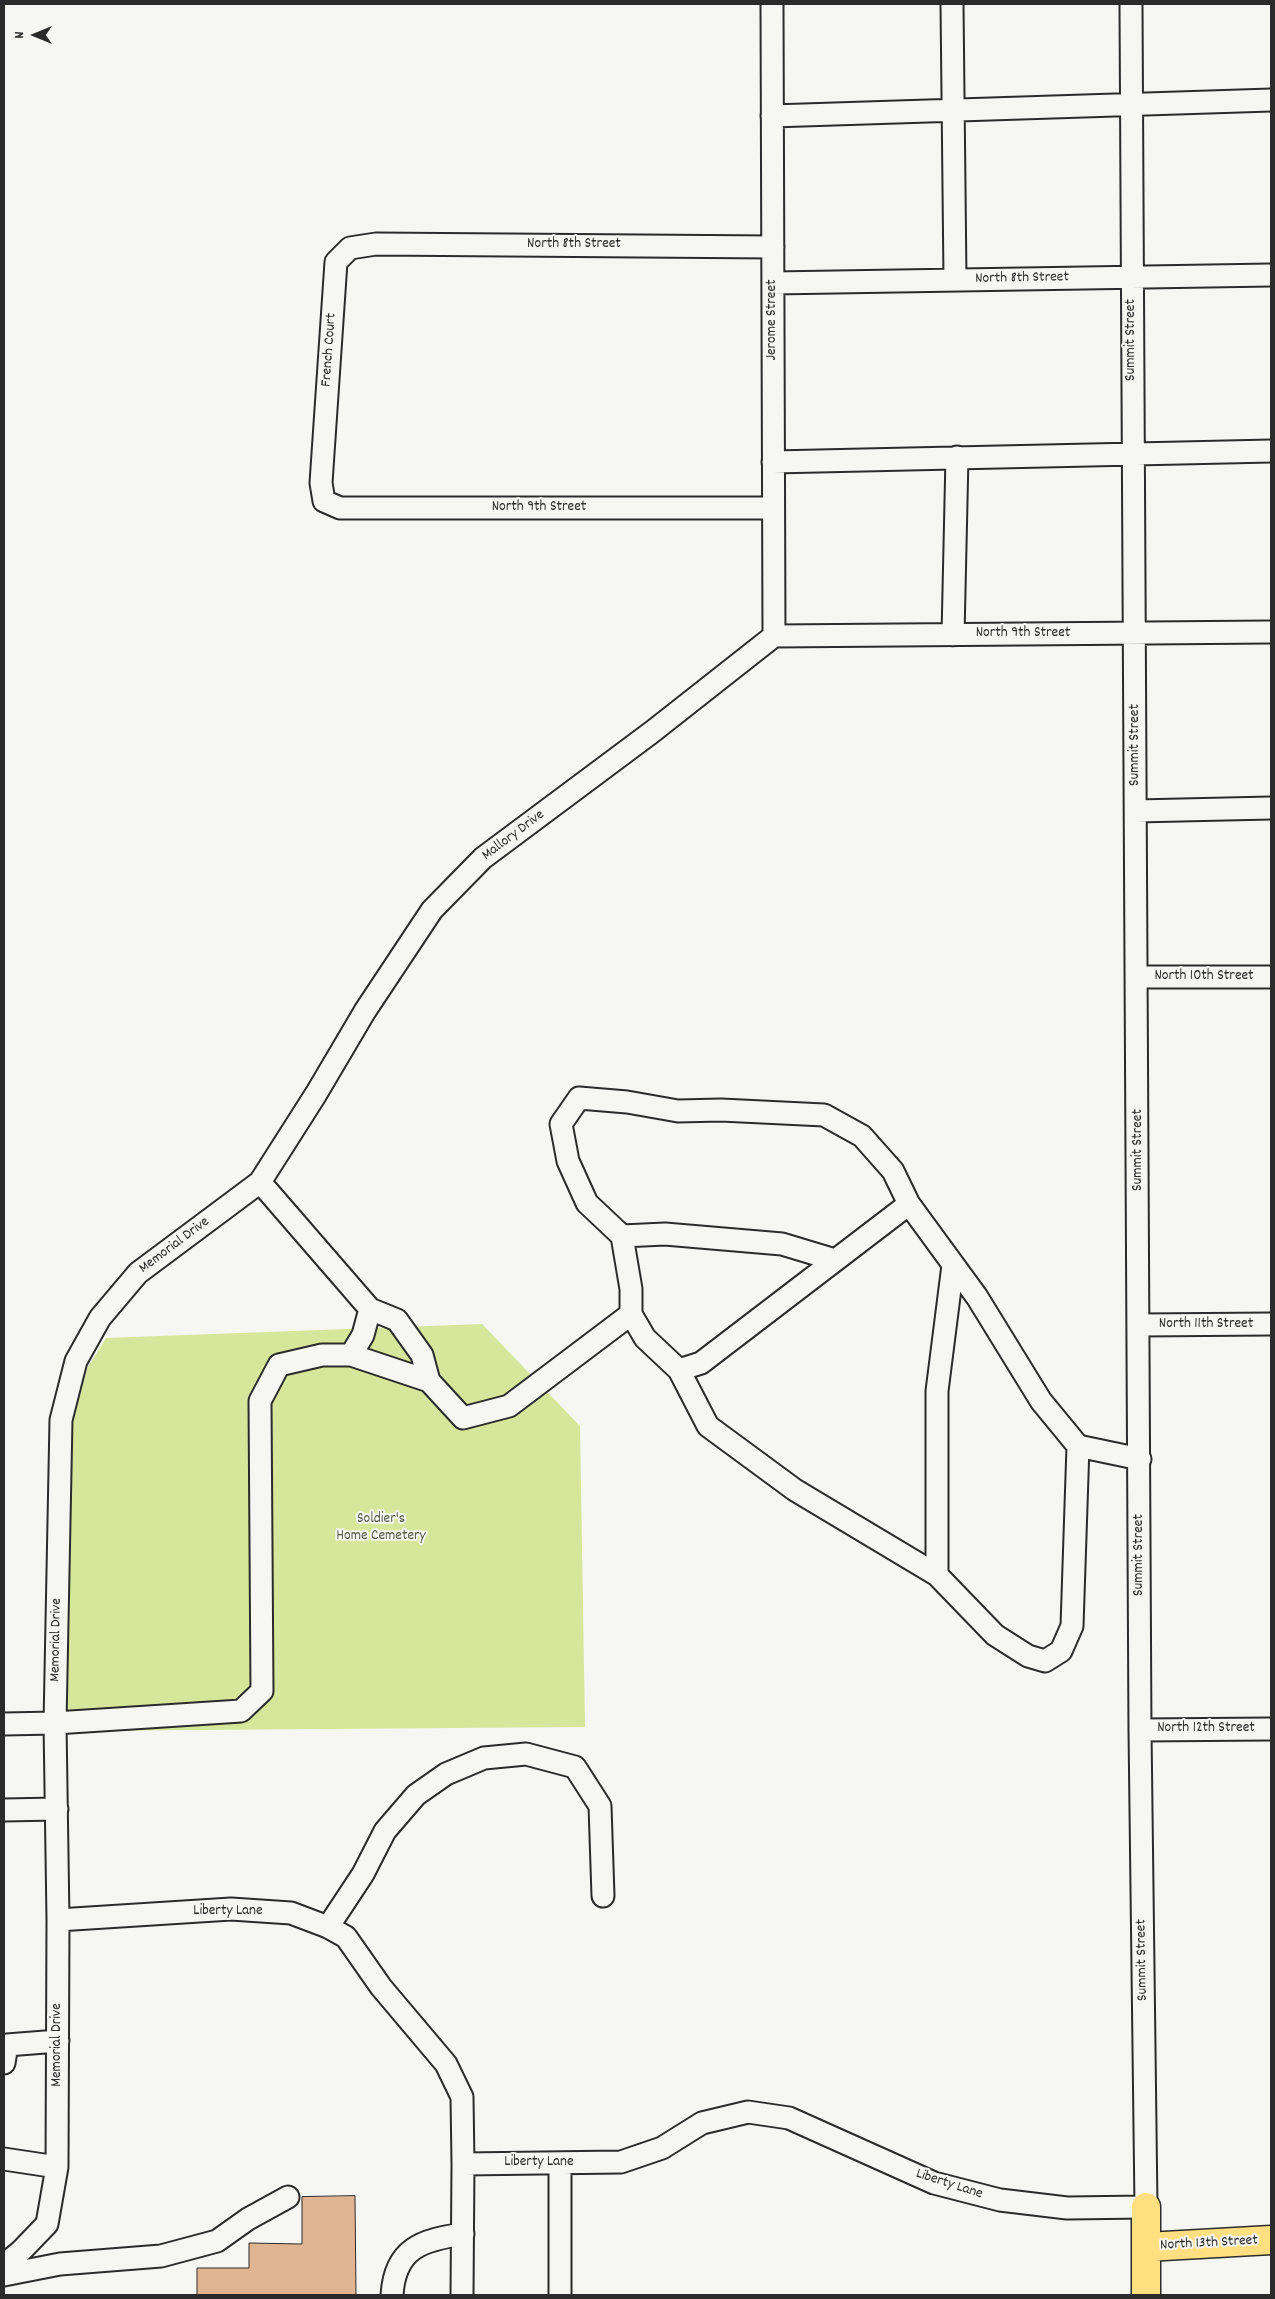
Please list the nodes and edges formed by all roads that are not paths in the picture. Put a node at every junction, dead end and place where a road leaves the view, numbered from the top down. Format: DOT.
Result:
graph roads {
  1 [pos="772,4"];
  2 [pos="952,4"];
  3 [pos="1131,4"];
  4 [pos="1271,100"];
  5 [pos="1131,104"];
  6 [pos="953,110"];
  7 [pos="772,116"];
  8 [pos="376,244"];
  9 [pos="773,247"];
  10 [pos="1271,275"];
  11 [pos="1132,277"];
  12 [pos="955,280"];
  13 [pos="773,283"];
  14 [pos="1271,451"];
  15 [pos="1133,452"];
  16 [pos="956,457"];
  17 [pos="773,462"];
  18 [pos="321,483"];
  19 [pos="773,508"];
  20 [pos="1271,632"];
  21 [pos="1135,633"];
  22 [pos="953,635"];
  23 [pos="774,636"];
  24 [pos="1271,808"];
  25 [pos="1136,811"];
  26 [pos="1137,977"];
  27 [pos="1271,977"];
  28 [pos="316,1094"];
  29 [pos="260,1182"];
  30 [pos="908,1204"];
  31 [pos="622,1236"];
  32 [pos="835,1260"];
  33 [pos="953,1265"];
  34 [pos="370,1309"];
  35 [pos="631,1314"];
  36 [pos="1271,1324"];
  37 [pos="1140,1326"];
  38 [pos="351,1355"];
  39 [pos="679,1370"];
  40 [pos="429,1380"];
  41 [pos="1078,1446"];
  42 [pos="1140,1459"];
  43 [pos="937,1575"];
  44 [pos="55,1723"];
  45 [pos="4,1724"];
  46 [pos="1271,1729"];
  47 [pos="1140,1730"];
  48 [pos="57,1809"];
  49 [pos="4,1810"];
  50 [pos="603,1896"];
  51 [pos="58,1920"];
  52 [pos="328,1928"];
  53 [pos="58,2041"];
  54 [pos="4,2063"];
  55 [pos="4,2159"];
  56 [pos="560,2163"];
  57 [pos="463,2164"];
  58 [pos="57,2167"];
  59 [pos="288,2197"];
  60 [pos="1146,2207"];
  61 [pos="463,2234"];
  62 [pos="1271,2240"];
  63 [pos="1146,2247"];
  64 [pos="4,2265"];
  65 [pos="4,2275"];
  66 [pos="392,2295"];
  67 [pos="462,2295"];
  68 [pos="560,2295"];
  69 [pos="1146,2295"];
  1 -- 7 [label="street, Jerome Street"];
  2 -- 6 [label="street"];
  3 -- 5 [label="street, Summit Street"];
  4 -- 5 [label="street"];
  5 -- 6 [label="street"];
  5 -- 11 [label="street, Summit Street"];
  6 -- 7 [label="street"];
  6 -- 12 [label="street"];
  7 -- 9 [label="street, Jerome Street"];
  8 -- 9 [label="street, North 8th Street"];
  8 -- 18 [label="street, French Court"];
  9 -- 13 [label="street, Jerome Street"];
  10 -- 11 [label="street, North 8th Street"];
  11 -- 12 [label="street, North 8th Street"];
  11 -- 15 [label="street, Summit Street"];
  12 -- 13 [label="street, North 8th Street"];
  13 -- 17 [label="street, Jerome Street"];
  14 -- 15 [label="street"];
  15 -- 16 [label="street"];
  15 -- 21 [label="street, Summit Street"];
  16 -- 17 [label="street"];
  16 -- 22 [label="street"];
  17 -- 19 [label="street, Jerome Street"];
  18 -- 19 [label="street, North 9th Street"];
  19 -- 23 [label="street, Jerome Street"];
  20 -- 21 [label="street, North 9th Street"];
  21 -- 22 [label="street, North 9th Street"];
  21 -- 25 [label="street, Summit Street"];
  22 -- 23 [label="street, North 9th Street"];
  23 -- 28 [label="street, Mallory Drive"];
  24 -- 25 [label="street"];
  25 -- 26 [label="street, Summit Street"];
  26 -- 27 [label="street, North 10th Street"];
  26 -- 37 [label="street, Summit Street"];
  28 -- 29 [label="street, Memorial Drive"];
  29 -- 34 [label="street"];
  29 -- 44 [label="street, Memorial Drive"];
  30 -- 31 [label="street"];
  30 -- 32 [label="street"];
  30 -- 33 [label="street"];
  31 -- 32 [label="street"];
  31 -- 35 [label="street"];
  32 -- 39 [label="street"];
  33 -- 41 [label="street"];
  33 -- 43 [label="street"];
  34 -- 38 [label="street"];
  34 -- 40 [label="street"];
  35 -- 39 [label="street"];
  35 -- 40 [label="street"];
  36 -- 37 [label="street, North 11th Street"];
  37 -- 42 [label="street, Summit Street"];
  38 -- 40 [label="street"];
  38 -- 44 [label="street"];
  39 -- 43 [label="street"];
  41 -- 42 [label="street"];
  41 -- 43 [label="street"];
  42 -- 47 [label="street, Summit Street"];
  44 -- 45 [label="street"];
  44 -- 48 [label="street, Memorial Drive"];
  46 -- 47 [label="street, North 12th Street"];
  47 -- 60 [label="street, Summit Street"];
  48 -- 49 [label="street"];
  48 -- 51 [label="street, Memorial Drive"];
  50 -- 52 [label="street"];
  51 -- 52 [label="street, Liberty Lane"];
  51 -- 53 [label="street, Memorial Drive"];
  52 -- 57 [label="street, Liberty Lane"];
  53 -- 54 [label="street"];
  53 -- 58 [label="street, Memorial Drive"];
  55 -- 58 [label="street"];
  56 -- 57 [label="street, Liberty Lane"];
  56 -- 60 [label="street, Liberty Lane"];
  56 -- 68 [label="street"];
  57 -- 61 [label="street"];
  58 -- 64 [label="street, Memorial Drive"];
  59 -- 65 [label="street"];
  60 -- 63 [label="main road, Summit Street"];
  61 -- 66 [label="street"];
  61 -- 67 [label="street"];
  62 -- 63 [label="main road, North 13th Street"];
  63 -- 69 [label="main road, Summit Street"];
}
